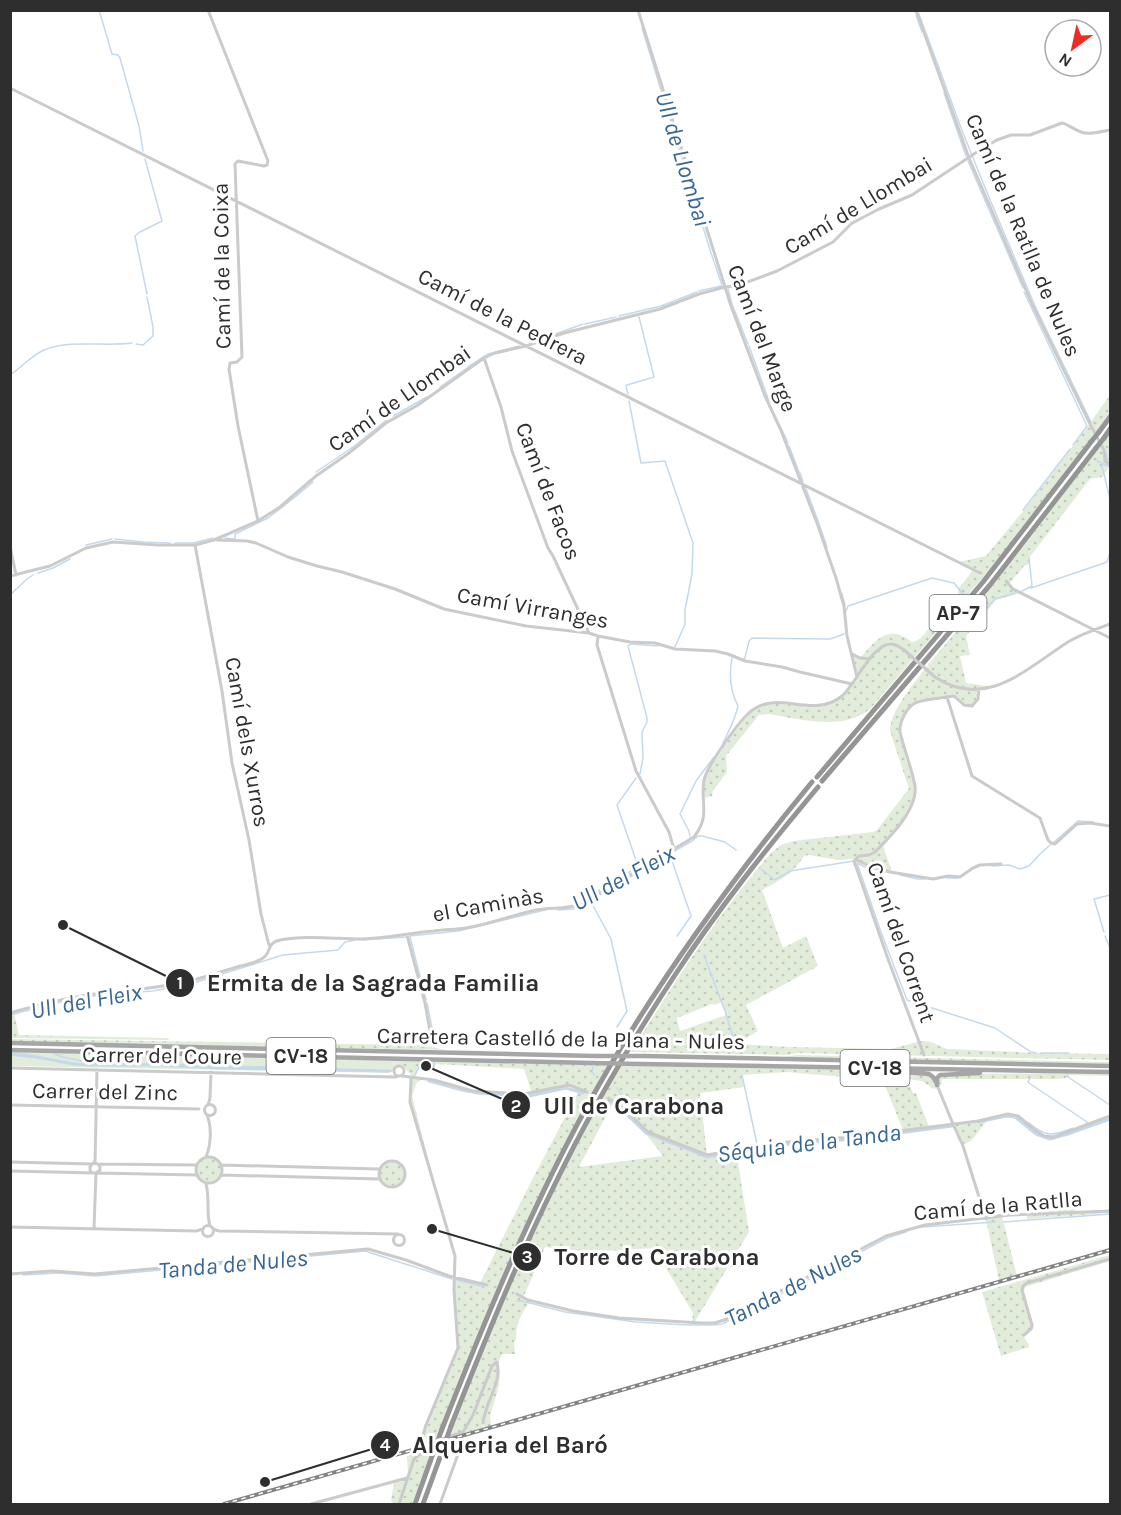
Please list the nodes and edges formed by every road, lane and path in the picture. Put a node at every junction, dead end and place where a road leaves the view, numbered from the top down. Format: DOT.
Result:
graph roads {
  1 [pos="208,10"];
  2 [pos="638,10"];
  3 [pos="916,10"];
  4 [pos="10,88"];
  5 [pos="1110,130"];
  6 [pos="971,156"];
  7 [pos="236,201"];
  8 [pos="725,287"];
  9 [pos="526,346"];
  10 [pos="484,358"];
  11 [pos="1110,417"];
  12 [pos="1110,429"];
  13 [pos="1110,465"];
  14 [pos="801,484"];
  15 [pos="258,521"];
  16 [pos="214,540"];
  17 [pos="195,545"];
  18 [pos="10,546"];
  19 [pos="980,573"];
  20 [pos="16,575"];
  21 [pos="10,576"];
  22 [pos="1006,581"];
  23 [pos="1110,624"];
  24 [pos="1094,630"];
  25 [pos="589,633"];
  26 [pos="597,636"];
  27 [pos="1110,638"];
  28 [pos="850,653"];
  29 [pos="870,659"];
  30 [pos="857,677"];
  31 [pos="852,684"];
  32 [pos="979,689"];
  33 [pos="947,697"];
  34 [pos="817,777"];
  35 [pos="822,781"];
  36 [pos="812,782"];
  37 [pos="818,787"];
  38 [pos="1110,826"];
  39 [pos="674,849"];
  40 [pos="856,860"];
  41 [pos="1001,864"];
  42 [pos="407,935"];
  43 [pos="269,945"];
  44 [pos="10,1013"];
  45 [pos="432,1042"];
  46 [pos="10,1043"];
  47 [pos="10,1050"];
  48 [pos="924,1055"];
  49 [pos="1110,1066"];
  50 [pos="828,1067"];
  51 [pos="10,1068"];
  52 [pos="97,1070"];
  53 [pos="404,1071"];
  54 [pos="1067,1071"];
  55 [pos="211,1072"];
  56 [pos="394,1072"];
  57 [pos="1110,1072"];
  58 [pos="400,1076"];
  59 [pos="385,1077"];
  60 [pos="411,1078"];
  61 [pos="937,1085"];
  62 [pos="587,1092"];
  63 [pos="608,1098"];
  64 [pos="10,1105"];
  65 [pos="96,1107"];
  66 [pos="207,1109"];
  67 [pos="213,1115"];
  68 [pos="1110,1116"];
  69 [pos="210,1121"];
  70 [pos="952,1124"];
  71 [pos="209,1150"];
  72 [pos="206,1157"];
  73 [pos="212,1157"];
  74 [pos="10,1162"];
  75 [pos="95,1163"];
  76 [pos="196,1165"];
  77 [pos="221,1165"];
  78 [pos="379,1169"];
  79 [pos="10,1171"];
  80 [pos="95,1173"];
  81 [pos="196,1175"];
  82 [pos="221,1175"];
  83 [pos="379,1179"];
  84 [pos="208,1184"];
  85 [pos="1110,1211"];
  86 [pos="986,1219"];
  87 [pos="10,1227"];
  88 [pos="94,1228"];
  89 [pos="208,1228"];
  90 [pos="196,1231"];
  91 [pos="203,1233"];
  92 [pos="384,1234"];
  93 [pos="398,1234"];
  94 [pos="393,1239"];
  95 [pos="1110,1259"];
  96 [pos="10,1274"];
  97 [pos="455,1277"];
  98 [pos="487,1285"];
  99 [pos="518,1294"];
  100 [pos="1024,1335"];
  101 [pos="483,1423"];
  102 [pos="407,1478"];
  103 [pos="311,1504"];
  104 [pos="399,1504"];
  105 [pos="416,1504"];
  106 [pos="423,1504"];
  107 [pos="440,1504"];
  1 -- 7 [label="street, Camí de la Coixa"];
  2 -- 8 [label="street, Camí del Marge"];
  3 -- 6 [label="street, Camí de la Ratlla de Nules"];
  4 -- 7 [label="street, Camí de la Pedrera"];
  5 -- 6 [label="street, Camí de Llombai"];
  6 -- 8 [label="street, Camí de Llombai"];
  6 -- 13 [label="street, Camí de la Ratlla de Nules"];
  7 -- 9 [label="street, Camí de la Pedrera"];
  7 -- 15 [label="street, Camí de la Coixa"];
  8 -- 9 [label="street, Camí de Llombai"];
  8 -- 14 [label="street, Camí del Marge"];
  9 -- 10 [label="street, Camí de Llombai"];
  9 -- 14 [label="street, Camí de la Pedrera"];
  10 -- 15 [label="street, Camí de Llombai"];
  10 -- 25 [label="street, Camí de Facos"];
  11 -- 34 [label="highway, AP-7, bridge"];
  12 -- 35 [label="highway, AP-7, bridge"];
  14 -- 19 [label="street, Camí de la Pedrera"];
  14 -- 28 [label="street, Camí del Marge"];
  15 -- 16 [label="street, Camí de Llombai"];
  16 -- 17 [label="street, Camí de Llombai"];
  16 -- 25 [label="street, Camí Virranges"];
  17 -- 20 [label="street, Camí de Llombai"];
  17 -- 43 [label="street, Camí dels Xurros"];
  18 -- 20 [label="street"];
  20 -- 21 [label="street, Camí de Llombai"];
  22 -- 24 [label="street"];
  23 -- 24 [label="street, el Caminàs"];
  24 -- 27 [label="street"];
  24 -- 32 [label="street, el Caminàs"];
  25 -- 26 [label="street, Camí Virranges"];
  26 -- 31 [label="street, Camí Virranges"];
  26 -- 39 [label="street"];
  28 -- 29 [label="street"];
  28 -- 30 [label="street, Camí del Marge"];
  29 -- 30 [label="street, el Caminàs"];
  29 -- 32 [label="street, el Caminàs, bridge"];
  30 -- 31 [label="street, el Caminàs"];
  31 -- 39 [label="street, el Caminàs"];
  32 -- 33 [label="street, Camí del Corrent"];
  33 -- 38 [label="street"];
  33 -- 40 [label="street, Camí del Corrent"];
  36 -- 105 [label="highway, bridge"];
  37 -- 106 [label="highway, bridge"];
  39 -- 42 [label="street, el Caminàs"];
  40 -- 41 [label="street"];
  40 -- 48 [label="street, Camí del Corrent"];
  42 -- 43 [label="street, el Caminàs"];
  42 -- 45 [label="street"];
  43 -- 44 [label="street"];
  46 -- 49 [label="main road, Carretera Castelló de la Plana - Nules / CV-18, bridge"];
  47 -- 50 [label="main road, Carretera Castelló de la Plana - Nules / CV-18, bridge"];
  50 -- 54 [label="main road, Carretera Castelló de la Plana - Nules / CV-18"];
  50 -- 61 [label="main road, CV-18"];
  51 -- 52 [label="street, Carrer del Coure"];
  52 -- 55 [label="street, Carrer del Coure"];
  52 -- 65 [label="street"];
  53 -- 56 [label="street"];
  53 -- 58 [label="street"];
  53 -- 60 [label="street"];
  54 -- 57 [label="main road, Carretera Castelló de la Plana - Nules / CV-18"];
  54 -- 61 [label="main road, CV-18"];
  55 -- 59 [label="street, Carrer del Coure"];
  55 -- 66 [label="street"];
  56 -- 58 [label="street"];
  56 -- 59 [label="street"];
  58 -- 59 [label="street, Carrer del Coure"];
  58 -- 60 [label="street, Carrer del Coure"];
  60 -- 62 [label="street, Carrer del Coure"];
  60 -- 97 [label="street"];
  61 -- 70 [label="street"];
  63 -- 70 [label="street"];
  64 -- 65 [label="street, Carrer del Zinc"];
  65 -- 66 [label="street, Carrer del Zinc"];
  65 -- 75 [label="street"];
  66 -- 67 [label="street, Carrer del Zinc"];
  66 -- 67 [label="street"];
  66 -- 69 [label="street"];
  67 -- 69 [label="street"];
  68 -- 70 [label="street"];
  69 -- 71 [label="street"];
  70 -- 86 [label="street"];
  71 -- 72 [label="street"];
  71 -- 73 [label="street"];
  72 -- 73 [label="street"];
  72 -- 76 [label="street"];
  73 -- 77 [label="street"];
  74 -- 75 [label="street"];
  75 -- 76 [label="street"];
  75 -- 80 [label="street"];
  75 -- 80 [label="street"];
  76 -- 81 [label="street"];
  77 -- 78 [label="street"];
  77 -- 82 [label="street"];
  78 -- 83 [label="street"];
  78 -- 83 [label="street"];
  79 -- 80 [label="street"];
  80 -- 81 [label="street"];
  80 -- 88 [label="street"];
  81 -- 84 [label="street"];
  82 -- 83 [label="street"];
  82 -- 84 [label="street"];
  84 -- 89 [label="street"];
  85 -- 86 [label="street, Camí de la Ratlla"];
  86 -- 99 [label="street, Camí de la Ratlla"];
  87 -- 88 [label="street"];
  88 -- 90 [label="street"];
  89 -- 90 [label="street"];
  89 -- 91 [label="street"];
  89 -- 91 [label="street"];
  89 -- 92 [label="street"];
  90 -- 91 [label="street"];
  92 -- 93 [label="street"];
  92 -- 94 [label="street"];
  93 -- 94 [label="street"];
  93 -- 94 [label="street"];
  95 -- 100 [label="street"];
  96 -- 97 [label="street"];
  97 -- 98 [label="street"];
  97 -- 101 [label="street"];
  102 -- 103 [label="street"];
  102 -- 104 [label="street"];
  102 -- 107 [label="street"];
}
